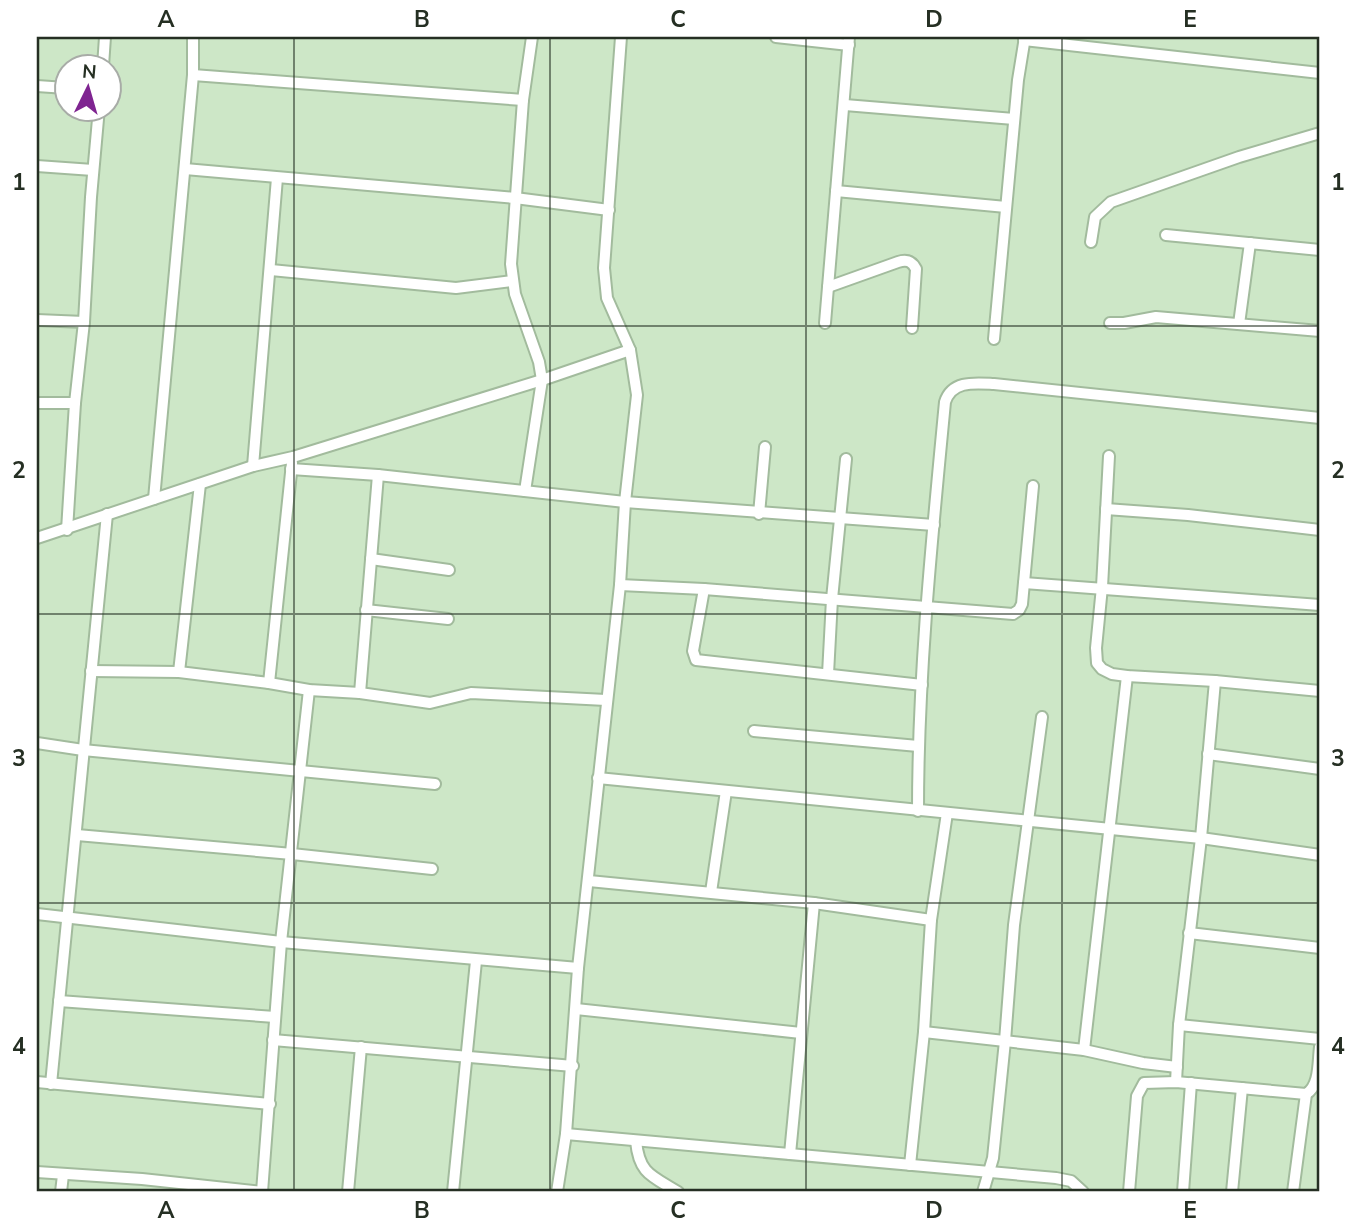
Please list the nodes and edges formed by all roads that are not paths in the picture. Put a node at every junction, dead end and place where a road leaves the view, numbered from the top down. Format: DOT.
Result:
graph roads {
  1 [pos="193,37"];
  2 [pos="532,37"];
  3 [pos="621,37"];
  4 [pos="776,37"];
  5 [pos="1025,39"];
  6 [pos="849,41"];
  7 [pos="1320,72"];
  8 [pos="193,75"];
  9 [pos="523,100"];
  10 [pos="845,105"];
  11 [pos="1014,119"];
  12 [pos="98,122"];
  13 [pos="1320,133"];
  14 [pos="37,166"];
  15 [pos="185,169"];
  16 [pos="93,170"];
  17 [pos="277,178"];
  18 [pos="836,191"];
  19 [pos="515,198"];
  20 [pos="1006,207"];
  21 [pos="609,210"];
  22 [pos="1166,235"];
  23 [pos="1091,242"];
  24 [pos="1250,243"];
  25 [pos="1320,250"];
  26 [pos="271,270"];
  27 [pos="512,281"];
  28 [pos="828,287"];
  29 [pos="37,320"];
  30 [pos="84,321"];
  31 [pos="825,323"];
  32 [pos="1110,323"];
  33 [pos="1239,324"];
  34 [pos="912,328"];
  35 [pos="1320,331"];
  36 [pos="994,340"];
  37 [pos="631,350"];
  38 [pos="542,380"];
  39 [pos="37,402"];
  40 [pos="75,403"];
  41 [pos="1320,418"];
  42 [pos="765,447"];
  43 [pos="1109,456"];
  44 [pos="293,457"];
  45 [pos="846,459"];
  46 [pos="253,466"];
  47 [pos="291,469"];
  48 [pos="378,475"];
  49 [pos="200,484"];
  50 [pos="1033,486"];
  51 [pos="525,491"];
  52 [pos="154,499"];
  53 [pos="625,502"];
  54 [pos="1106,509"];
  55 [pos="107,514"];
  56 [pos="759,514"];
  57 [pos="839,519"];
  58 [pos="934,525"];
  59 [pos="68,530"];
  60 [pos="1320,530"];
  61 [pos="37,538"];
  62 [pos="370,559"];
  63 [pos="449,570"];
  64 [pos="1024,583"];
  65 [pos="620,585"];
  66 [pos="1102,587"];
  67 [pos="704,589"];
  68 [pos="832,599"];
  69 [pos="926,606"];
  70 [pos="1320,606"];
  71 [pos="366,610"];
  72 [pos="447,619"];
  73 [pos="91,671"];
  74 [pos="179,672"];
  75 [pos="828,674"];
  76 [pos="1127,676"];
  77 [pos="1215,681"];
  78 [pos="269,683"];
  79 [pos="922,685"];
  80 [pos="309,690"];
  81 [pos="1320,691"];
  82 [pos="360,693"];
  83 [pos="606,700"];
  84 [pos="1042,717"];
  85 [pos="754,731"];
  86 [pos="37,743"];
  87 [pos="918,746"];
  88 [pos="83,750"];
  89 [pos="1208,754"];
  90 [pos="1320,769"];
  91 [pos="301,772"];
  92 [pos="598,778"];
  93 [pos="435,784"];
  94 [pos="726,791"];
  95 [pos="918,811"];
  96 [pos="947,813"];
  97 [pos="1029,821"];
  98 [pos="1110,828"];
  99 [pos="77,835"];
  100 [pos="1201,838"];
  101 [pos="292,854"];
  102 [pos="1320,855"];
  103 [pos="432,869"];
  104 [pos="589,881"];
  105 [pos="711,892"];
  106 [pos="814,903"];
  107 [pos="37,914"];
  108 [pos="67,916"];
  109 [pos="931,920"];
  110 [pos="1189,933"];
  111 [pos="281,942"];
  112 [pos="1320,948"];
  113 [pos="477,961"];
  114 [pos="578,968"];
  115 [pos="59,1001"];
  116 [pos="576,1009"];
  117 [pos="275,1017"];
  118 [pos="1179,1025"];
  119 [pos="924,1032"];
  120 [pos="801,1033"];
  121 [pos="1320,1039"];
  122 [pos="273,1040"];
  123 [pos="1005,1041"];
  124 [pos="361,1047"];
  125 [pos="1320,1047"];
  126 [pos="1084,1050"];
  127 [pos="467,1057"];
  128 [pos="572,1066"];
  129 [pos="1177,1066"];
  130 [pos="1318,1077"];
  131 [pos="37,1082"];
  132 [pos="1176,1082"];
  133 [pos="1191,1083"];
  134 [pos="51,1084"];
  135 [pos="1242,1088"];
  136 [pos="1306,1094"];
  137 [pos="270,1104"];
  138 [pos="566,1134"];
  139 [pos="636,1141"];
  140 [pos="790,1154"];
  141 [pos="910,1165"];
  142 [pos="991,1171"];
  143 [pos="37,1172"];
  144 [pos="63,1175"];
  145 [pos="142,1180"];
  146 [pos="240,1191"];
  147 [pos="61,1192"];
  148 [pos="141,1192"];
  149 [pos="263,1192"];
  150 [pos="348,1192"];
  151 [pos="453,1192"];
  152 [pos="557,1192"];
  153 [pos="678,1192"];
  154 [pos="983,1192"];
  155 [pos="1083,1192"];
  156 [pos="1129,1192"];
  157 [pos="1183,1192"];
  158 [pos="1233,1192"];
  159 [pos="1293,1192"];
  1 -- 8 [label="street"];
  2 -- 9 [label="street"];
  3 -- 21 [label="street"];
  4 -- 6 [label="street"];
  5 -- 7 [label="street"];
  5 -- 11 [label="street"];
  6 -- 10 [label="street"];
  8 -- 9 [label="street"];
  8 -- 15 [label="street"];
  9 -- 19 [label="street"];
  10 -- 11 [label="street"];
  10 -- 18 [label="street"];
  11 -- 20 [label="street"];
  12 -- 16 [label="street"];
  13 -- 23 [label="street"];
  14 -- 16 [label="street"];
  15 -- 17 [label="street"];
  15 -- 52 [label="street"];
  16 -- 30 [label="street"];
  17 -- 19 [label="street"];
  17 -- 26 [label="street"];
  18 -- 20 [label="street"];
  18 -- 28 [label="street"];
  19 -- 21 [label="street"];
  19 -- 27 [label="street"];
  20 -- 36 [label="street"];
  21 -- 37 [label="street"];
  22 -- 24 [label="street"];
  24 -- 25 [label="street"];
  24 -- 33 [label="street"];
  26 -- 27 [label="street"];
  26 -- 46 [label="street"];
  27 -- 38 [label="street"];
  28 -- 31 [label="street"];
  28 -- 34 [label="street"];
  29 -- 30 [label="street"];
  30 -- 40 [label="street"];
  32 -- 33 [label="street"];
  33 -- 35 [label="street"];
  37 -- 38 [label="street"];
  37 -- 53 [label="street"];
  38 -- 44 [label="street"];
  38 -- 51 [label="street"];
  39 -- 40 [label="street"];
  40 -- 59 [label="street"];
  41 -- 58 [label="street"];
  42 -- 56 [label="street"];
  43 -- 54 [label="street"];
  44 -- 46 [label="street"];
  44 -- 47 [label="street"];
  45 -- 57 [label="street"];
  46 -- 49 [label="street"];
  47 -- 48 [label="street"];
  47 -- 78 [label="street"];
  48 -- 51 [label="street"];
  48 -- 62 [label="street"];
  49 -- 52 [label="street"];
  49 -- 74 [label="street"];
  50 -- 64 [label="street"];
  51 -- 53 [label="street"];
  52 -- 55 [label="street"];
  53 -- 56 [label="street"];
  53 -- 65 [label="street"];
  54 -- 60 [label="street"];
  54 -- 66 [label="street"];
  55 -- 59 [label="street"];
  55 -- 73 [label="street"];
  56 -- 57 [label="street"];
  57 -- 58 [label="street"];
  57 -- 68 [label="street"];
  58 -- 69 [label="street"];
  59 -- 61 [label="street"];
  62 -- 63 [label="street"];
  62 -- 71 [label="street"];
  64 -- 66 [label="street"];
  64 -- 69 [label="street"];
  65 -- 67 [label="street"];
  65 -- 83 [label="street"];
  66 -- 70 [label="street"];
  66 -- 76 [label="street"];
  67 -- 68 [label="street"];
  67 -- 75 [label="street"];
  68 -- 69 [label="street"];
  68 -- 75 [label="street"];
  69 -- 79 [label="street"];
  71 -- 72 [label="street"];
  71 -- 82 [label="street"];
  73 -- 74 [label="street"];
  73 -- 88 [label="street"];
  74 -- 78 [label="street"];
  75 -- 79 [label="street"];
  76 -- 77 [label="street"];
  76 -- 98 [label="street"];
  77 -- 81 [label="street"];
  77 -- 89 [label="street"];
  78 -- 80 [label="street"];
  79 -- 87 [label="street"];
  80 -- 82 [label="street"];
  80 -- 91 [label="street"];
  82 -- 83 [label="street"];
  83 -- 92 [label="street"];
  84 -- 97 [label="street"];
  85 -- 87 [label="street"];
  86 -- 88 [label="street"];
  87 -- 95 [label="street"];
  88 -- 91 [label="street"];
  88 -- 99 [label="street"];
  89 -- 90 [label="street"];
  89 -- 100 [label="street"];
  91 -- 93 [label="street"];
  91 -- 101 [label="street"];
  92 -- 94 [label="street"];
  92 -- 104 [label="street"];
  94 -- 95 [label="street"];
  94 -- 105 [label="street"];
  95 -- 96 [label="street"];
  96 -- 97 [label="street"];
  96 -- 109 [label="street"];
  97 -- 98 [label="street"];
  97 -- 123 [label="street"];
  98 -- 100 [label="street"];
  98 -- 126 [label="street"];
  99 -- 101 [label="street"];
  99 -- 108 [label="street"];
  100 -- 102 [label="street"];
  100 -- 110 [label="street"];
  101 -- 103 [label="street"];
  101 -- 111 [label="street"];
  104 -- 105 [label="street"];
  104 -- 114 [label="street"];
  105 -- 106 [label="street"];
  106 -- 109 [label="street"];
  106 -- 120 [label="street"];
  107 -- 108 [label="street"];
  108 -- 111 [label="street"];
  108 -- 115 [label="street"];
  109 -- 119 [label="street"];
  110 -- 112 [label="street"];
  110 -- 118 [label="street"];
  111 -- 113 [label="street"];
  111 -- 117 [label="street"];
  113 -- 114 [label="street"];
  113 -- 127 [label="street"];
  114 -- 116 [label="street"];
  115 -- 117 [label="street"];
  115 -- 134 [label="street"];
  116 -- 120 [label="street"];
  116 -- 128 [label="street"];
  117 -- 122 [label="street"];
  118 -- 121 [label="street"];
  118 -- 129 [label="street"];
  119 -- 123 [label="street"];
  119 -- 141 [label="street"];
  120 -- 140 [label="street"];
  122 -- 124 [label="street"];
  122 -- 137 [label="street"];
  123 -- 126 [label="street"];
  123 -- 142 [label="street"];
  124 -- 127 [label="street"];
  124 -- 150 [label="street"];
  125 -- 130 [label="street"];
  126 -- 129 [label="street"];
  127 -- 128 [label="street"];
  127 -- 151 [label="street"];
  128 -- 138 [label="street"];
  129 -- 132 [label="street"];
  130 -- 136 [label="street"];
  131 -- 134 [label="street"];
  132 -- 133 [label="street"];
  132 -- 156 [label="street"];
  133 -- 135 [label="street"];
  133 -- 157 [label="street"];
  134 -- 137 [label="street"];
  135 -- 136 [label="street"];
  135 -- 158 [label="street"];
  136 -- 159 [label="street"];
  137 -- 149 [label="street"];
  138 -- 139 [label="street"];
  138 -- 152 [label="street"];
  139 -- 140 [label="street"];
  139 -- 153 [label="street"];
  140 -- 141 [label="street"];
  141 -- 142 [label="street"];
  142 -- 154 [label="street"];
  142 -- 155 [label="street"];
  143 -- 144 [label="street"];
  144 -- 145 [label="street"];
  144 -- 147 [label="street"];
  145 -- 146 [label="street"];
  145 -- 148 [label="street"];
  146 -- 149 [label="street"];
}
